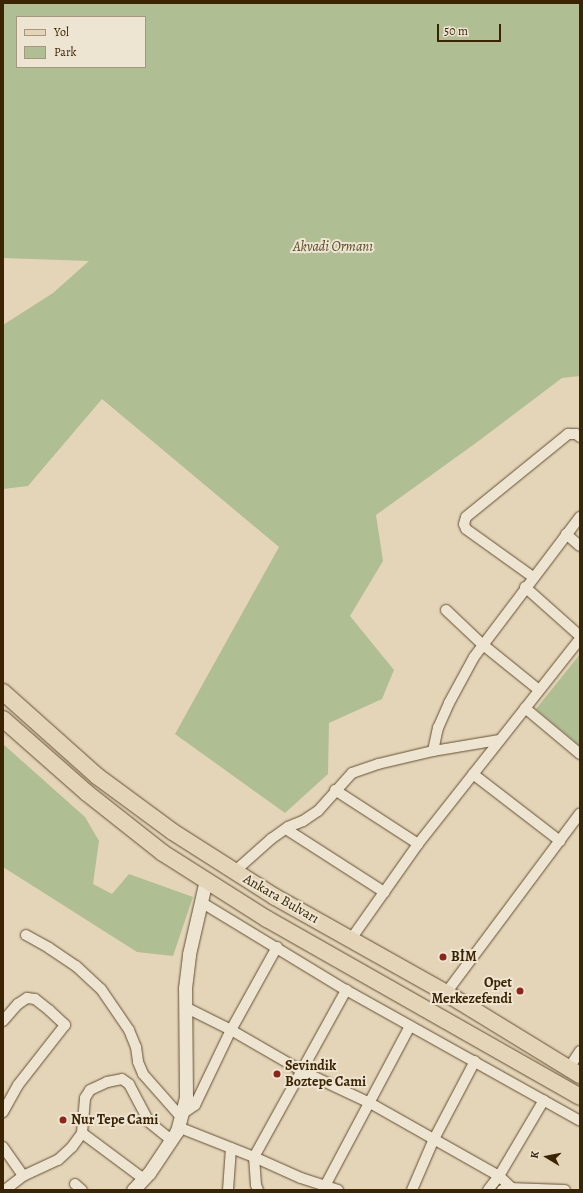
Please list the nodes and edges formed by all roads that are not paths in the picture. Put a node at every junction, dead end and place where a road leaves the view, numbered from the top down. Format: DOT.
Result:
graph roads {
  1 [pos="580,437"];
  2 [pos="580,517"];
  3 [pos="566,534"];
  4 [pos="580,546"];
  5 [pos="533,577"];
  6 [pos="525,587"];
  7 [pos="446,610"];
  8 [pos="580,637"];
  9 [pos="482,644"];
  10 [pos="539,690"];
  11 [pos="3,692"];
  12 [pos="525,708"];
  13 [pos="3,720"];
  14 [pos="499,740"];
  15 [pos="433,751"];
  16 [pos="580,754"];
  17 [pos="473,774"];
  18 [pos="335,790"];
  19 [pos="580,813"];
  20 [pos="286,829"];
  21 [pos="560,841"];
  22 [pos="418,844"];
  23 [pos="234,872"];
  24 [pos="206,880"];
  25 [pos="384,892"];
  26 [pos="201,902"];
  27 [pos="26,935"];
  28 [pos="351,939"];
  29 [pos="276,947"];
  30 [pos="346,990"];
  31 [pos="446,993"];
  32 [pos="185,1007"];
  33 [pos="3,1021"];
  34 [pos="410,1026"];
  35 [pos="232,1030"];
  36 [pos="580,1051"];
  37 [pos="475,1061"];
  38 [pos="302,1071"];
  39 [pos="574,1071"];
  40 [pos="580,1097"];
  41 [pos="544,1100"];
  42 [pos="370,1103"];
  43 [pos="3,1112"];
  44 [pos="180,1119"];
  45 [pos="580,1121"];
  46 [pos="82,1133"];
  47 [pos="434,1139"];
  48 [pos="171,1140"];
  49 [pos="3,1147"];
  50 [pos="231,1148"];
  51 [pos="254,1157"];
  52 [pos="23,1176"];
  53 [pos="499,1176"];
  54 [pos="144,1179"];
  55 [pos="325,1186"];
  56 [pos="5,1190"];
  57 [pos="133,1190"];
  58 [pos="228,1190"];
  59 [pos="258,1190"];
  60 [pos="337,1190"];
  61 [pos="412,1190"];
  62 [pos="488,1190"];
  63 [pos="510,1190"];
  64 [pos="565,1190"];
  1 -- 5 [label="street"];
  2 -- 3 [label="street"];
  3 -- 4 [label="street"];
  3 -- 5 [label="street"];
  5 -- 6 [label="street"];
  6 -- 8 [label="street"];
  6 -- 9 [label="street"];
  7 -- 9 [label="street"];
  8 -- 10 [label="street"];
  9 -- 10 [label="street"];
  9 -- 15 [label="street"];
  10 -- 12 [label="street"];
  11 -- 23 [label="main road, Ankara Bulvarı"];
  12 -- 14 [label="street"];
  12 -- 16 [label="street"];
  13 -- 24 [label="main road, Ankara Bulvarı"];
  14 -- 15 [label="street"];
  14 -- 17 [label="street"];
  15 -- 18 [label="street"];
  17 -- 21 [label="street"];
  17 -- 22 [label="street"];
  18 -- 20 [label="street"];
  18 -- 22 [label="street"];
  19 -- 21 [label="street"];
  20 -- 23 [label="street"];
  20 -- 25 [label="street"];
  21 -- 31 [label="street"];
  22 -- 25 [label="street"];
  23 -- 28 [label="main road, Ankara Bulvarı"];
  24 -- 26 [label="street"];
  24 -- 40 [label="main road, Ankara Bulvarı"];
  25 -- 28 [label="street"];
  26 -- 29 [label="street"];
  26 -- 32 [label="street"];
  27 -- 44 [label="street"];
  28 -- 31 [label="main road, Ankara Bulvarı"];
  29 -- 30 [label="street"];
  29 -- 35 [label="street"];
  30 -- 34 [label="street"];
  30 -- 38 [label="street"];
  31 -- 39 [label="main road, Ankara Bulvarı"];
  32 -- 35 [label="street"];
  32 -- 44 [label="street"];
  33 -- 43 [label="street"];
  34 -- 37 [label="street"];
  34 -- 42 [label="street"];
  35 -- 38 [label="street"];
  35 -- 44 [label="street"];
  36 -- 39 [label="street"];
  37 -- 41 [label="street"];
  37 -- 47 [label="street"];
  38 -- 42 [label="street"];
  38 -- 51 [label="street"];
  41 -- 45 [label="street"];
  41 -- 53 [label="street"];
  42 -- 47 [label="street"];
  42 -- 55 [label="street"];
  44 -- 48 [label="street"];
  44 -- 50 [label="street"];
  46 -- 48 [label="street"];
  46 -- 52 [label="street"];
  46 -- 54 [label="street"];
  47 -- 53 [label="street"];
  47 -- 61 [label="street"];
  48 -- 54 [label="street"];
  49 -- 52 [label="street"];
  50 -- 51 [label="street"];
  50 -- 58 [label="street"];
  51 -- 55 [label="street"];
  51 -- 59 [label="street"];
  52 -- 56 [label="street"];
  53 -- 62 [label="street"];
  53 -- 63 [label="street"];
  54 -- 57 [label="street"];
  55 -- 60 [label="street"];
  63 -- 64 [label="street"];
}
